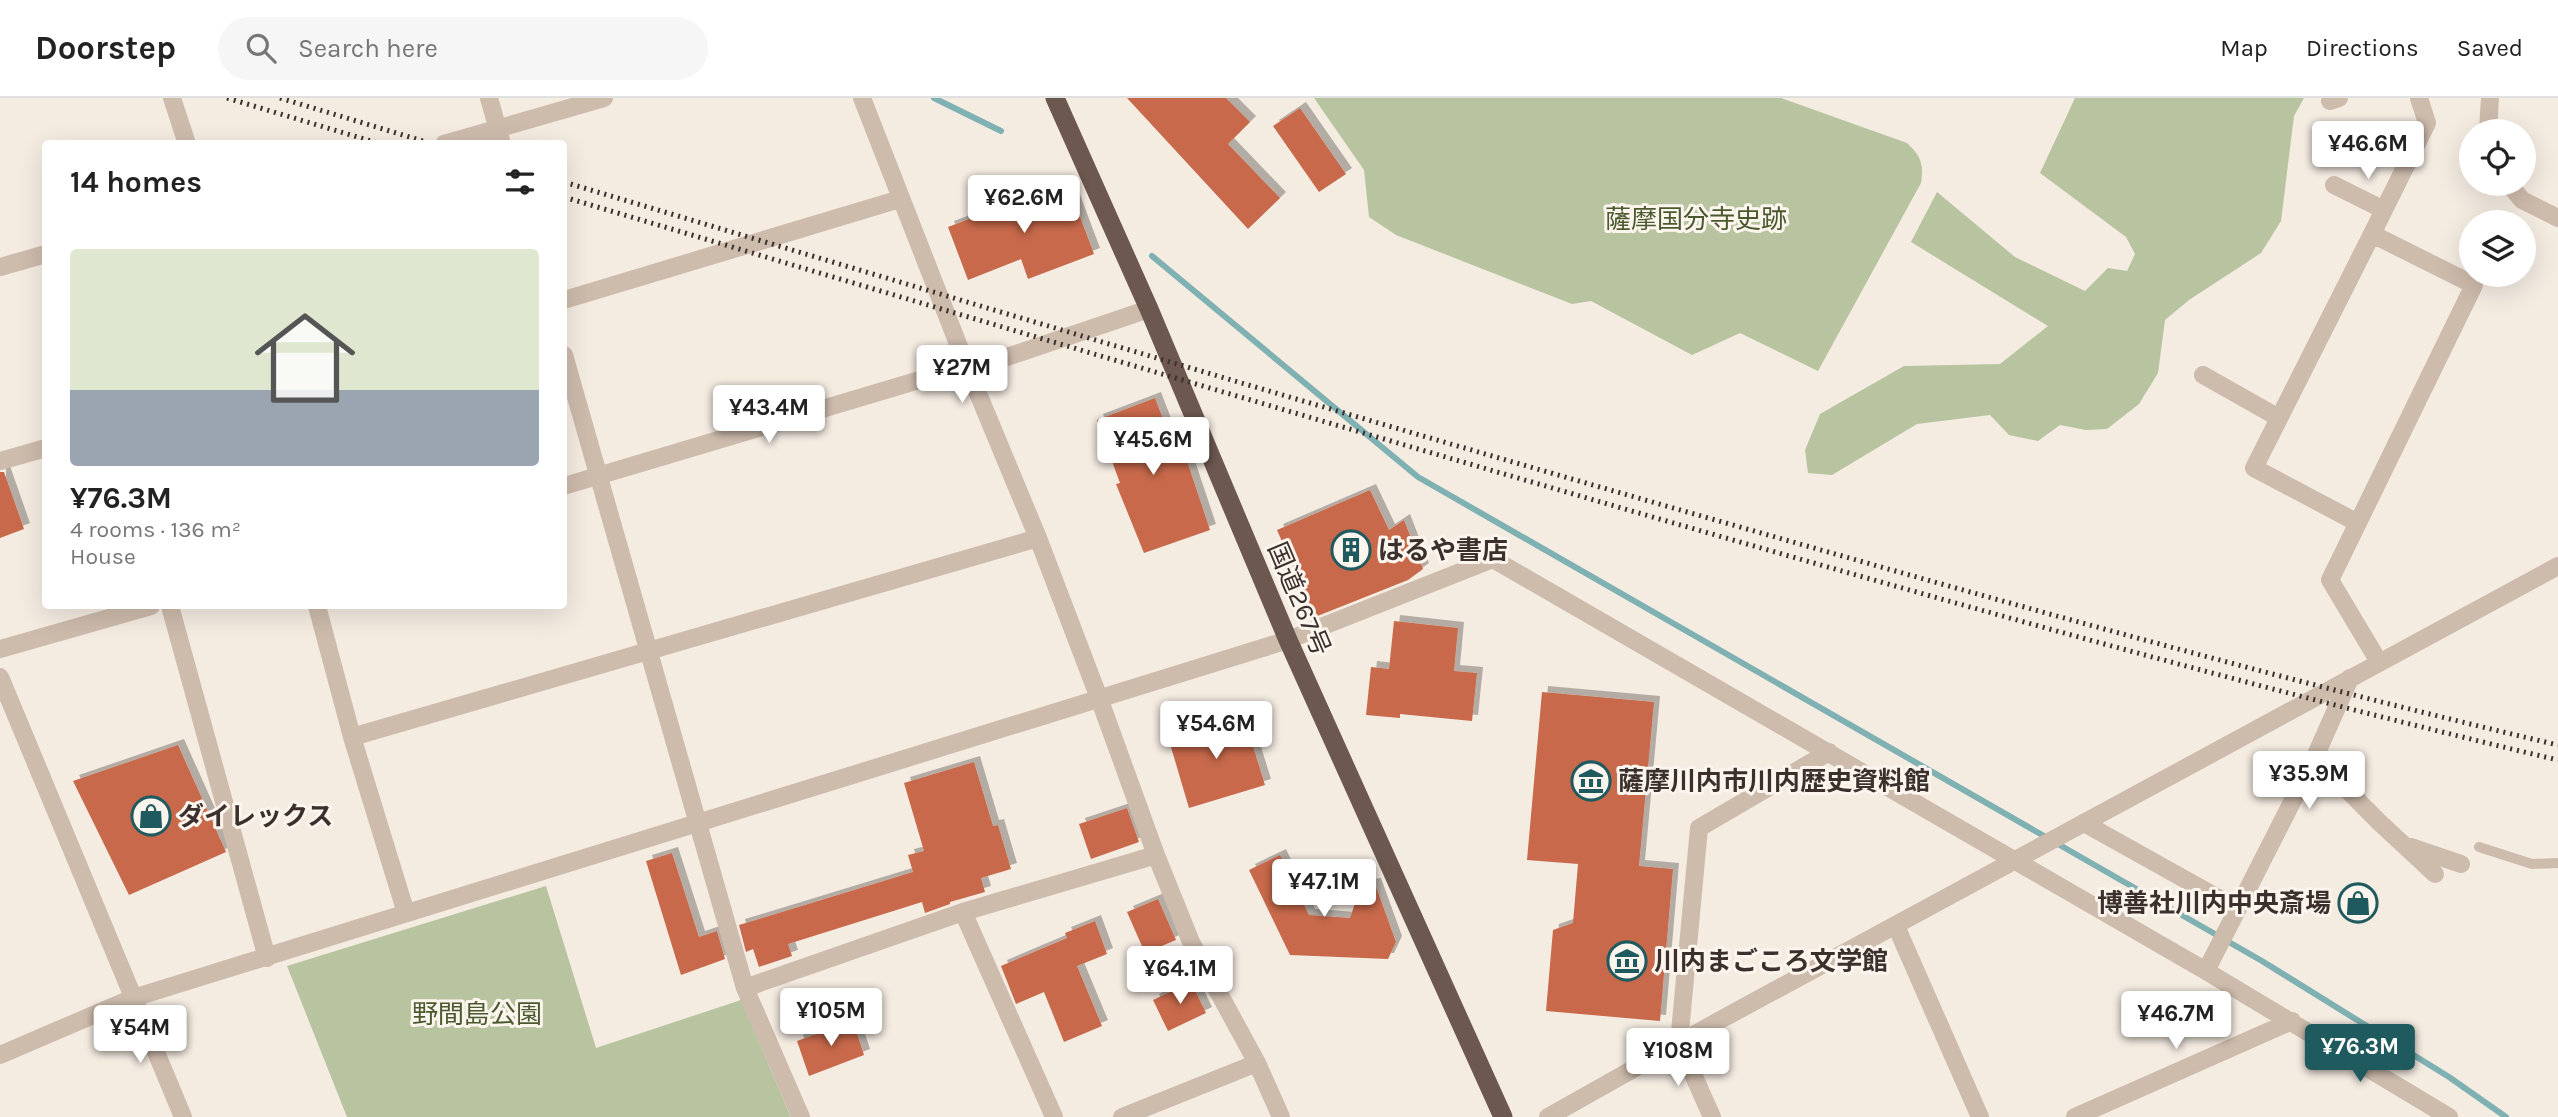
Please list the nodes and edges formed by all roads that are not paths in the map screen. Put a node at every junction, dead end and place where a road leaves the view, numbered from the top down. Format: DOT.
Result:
graph roads {
  1 [pos="172,98"];
  2 [pos="489,98"];
  3 [pos="604,98"];
  4 [pos="862,98"];
  5 [pos="1055,98"];
  6 [pos="2419,98"];
  7 [pos="2490,98"];
  8 [pos="2489,119"];
  9 [pos="500,136"];
  10 [pos="186,140"];
  11 [pos="472,140"];
  12 [pos="2334,185"];
  13 [pos="2519,196"];
  14 [pos="900,199"];
  15 [pos="2384,210"];
  16 [pos="2558,218"];
  17 [pos="2372,234"];
  18 [pos="42,255"];
  19 [pos="0,267"];
  20 [pos="567,299"];
  21 [pos="1149,309"];
  22 [pos="567,366"];
  23 [pos="967,367"];
  24 [pos="2203,375"];
  25 [pos="2279,418"];
  26 [pos="42,448"];
  27 [pos="0,461"];
  28 [pos="598,476"];
  29 [pos="567,485"];
  30 [pos="2358,523"];
  31 [pos="1038,538"];
  32 [pos="2558,566"];
  33 [pos="140,609"];
  34 [pos="171,609"];
  35 [pos="318,609"];
  36 [pos="1288,640"];
  37 [pos="0,649"];
  38 [pos="647,651"];
  39 [pos="2379,662"];
  40 [pos="0,677"];
  41 [pos="2350,678"];
  42 [pos="1099,698"];
  43 [pos="352,737"];
  44 [pos="1829,752"];
  45 [pos="2315,757"];
  46 [pos="699,822"];
  47 [pos="2084,823"];
  48 [pos="2405,845"];
  49 [pos="2479,847"];
  50 [pos="1156,855"];
  51 [pos="2024,857"];
  52 [pos="2558,863"];
  53 [pos="2461,864"];
  54 [pos="2435,873"];
  55 [pos="2238,909"];
  56 [pos="963,912"];
  57 [pos="406,913"];
  58 [pos="1895,926"];
  59 [pos="267,958"];
  60 [pos="2206,971"];
  61 [pos="745,988"];
  62 [pos="133,998"];
  63 [pos="2292,1021"];
  64 [pos="1679,1044"];
  65 [pos="0,1055"];
  66 [pos="1257,1063"];
  67 [pos="183,1117"];
  68 [pos="801,1117"];
  69 [pos="1054,1117"];
  70 [pos="1122,1117"];
  71 [pos="1282,1117"];
  72 [pos="1503,1117"];
  73 [pos="1548,1117"];
  74 [pos="1712,1117"];
  75 [pos="1980,1117"];
  76 [pos="2076,1117"];
  77 [pos="2449,1117"];
  1 -- 10 [label="street"];
  2 -- 9 [label="street"];
  3 -- 9 [label="street"];
  4 -- 14 [label="street"];
  5 -- 21 [label="highway, 国道267号"];
  6 -- 15 [label="street"];
  7 -- 8 [label="street"];
  9 -- 11 [label="street"];
  12 -- 15 [label="street"];
  13 -- 16 [label="street"];
  14 -- 20 [label="street"];
  14 -- 23 [label="street"];
  15 -- 17 [label="street"];
  17 -- 25 [label="street"];
  17 -- 30 [label="street"];
  18 -- 19 [label="street"];
  21 -- 23 [label="street"];
  21 -- 36 [label="highway, 国道267号"];
  22 -- 28 [label="street"];
  23 -- 28 [label="street"];
  23 -- 31 [label="street"];
  24 -- 25 [label="street"];
  25 -- 30 [label="street"];
  26 -- 27 [label="street"];
  28 -- 29 [label="street"];
  28 -- 38 [label="street"];
  30 -- 39 [label="street"];
  31 -- 38 [label="street"];
  31 -- 42 [label="street"];
  32 -- 39 [label="street"];
  33 -- 37 [label="street"];
  34 -- 59 [label="street"];
  35 -- 43 [label="street"];
  36 -- 42 [label="street"];
  36 -- 44 [label="street"];
  36 -- 72 [label="highway, 国道267号"];
  38 -- 43 [label="street"];
  38 -- 46 [label="street"];
  39 -- 41 [label="street"];
  40 -- 62 [label="street"];
  41 -- 45 [label="street"];
  41 -- 47 [label="street"];
  42 -- 46 [label="street"];
  42 -- 50 [label="street"];
  43 -- 57 [label="street"];
  44 -- 51 [label="street"];
  44 -- 64 [label="street"];
  45 -- 48 [label="street"];
  45 -- 55 [label="street"];
  46 -- 57 [label="street"];
  46 -- 61 [label="street"];
  47 -- 51 [label="street"];
  47 -- 55 [label="street"];
  48 -- 53 [label="street"];
  48 -- 54 [label="street"];
  49 -- 52 [label="lane"];
  50 -- 56 [label="street"];
  50 -- 66 [label="street"];
  51 -- 58 [label="street"];
  51 -- 60 [label="street"];
  55 -- 60 [label="street"];
  56 -- 61 [label="street"];
  56 -- 69 [label="street"];
  57 -- 59 [label="street"];
  58 -- 64 [label="street"];
  58 -- 75 [label="street"];
  59 -- 62 [label="street"];
  60 -- 63 [label="street"];
  61 -- 68 [label="street"];
  62 -- 65 [label="street"];
  62 -- 67 [label="street"];
  63 -- 76 [label="street"];
  63 -- 77 [label="street"];
  64 -- 73 [label="street"];
  64 -- 74 [label="street"];
  66 -- 70 [label="street"];
  66 -- 71 [label="street"];
}
